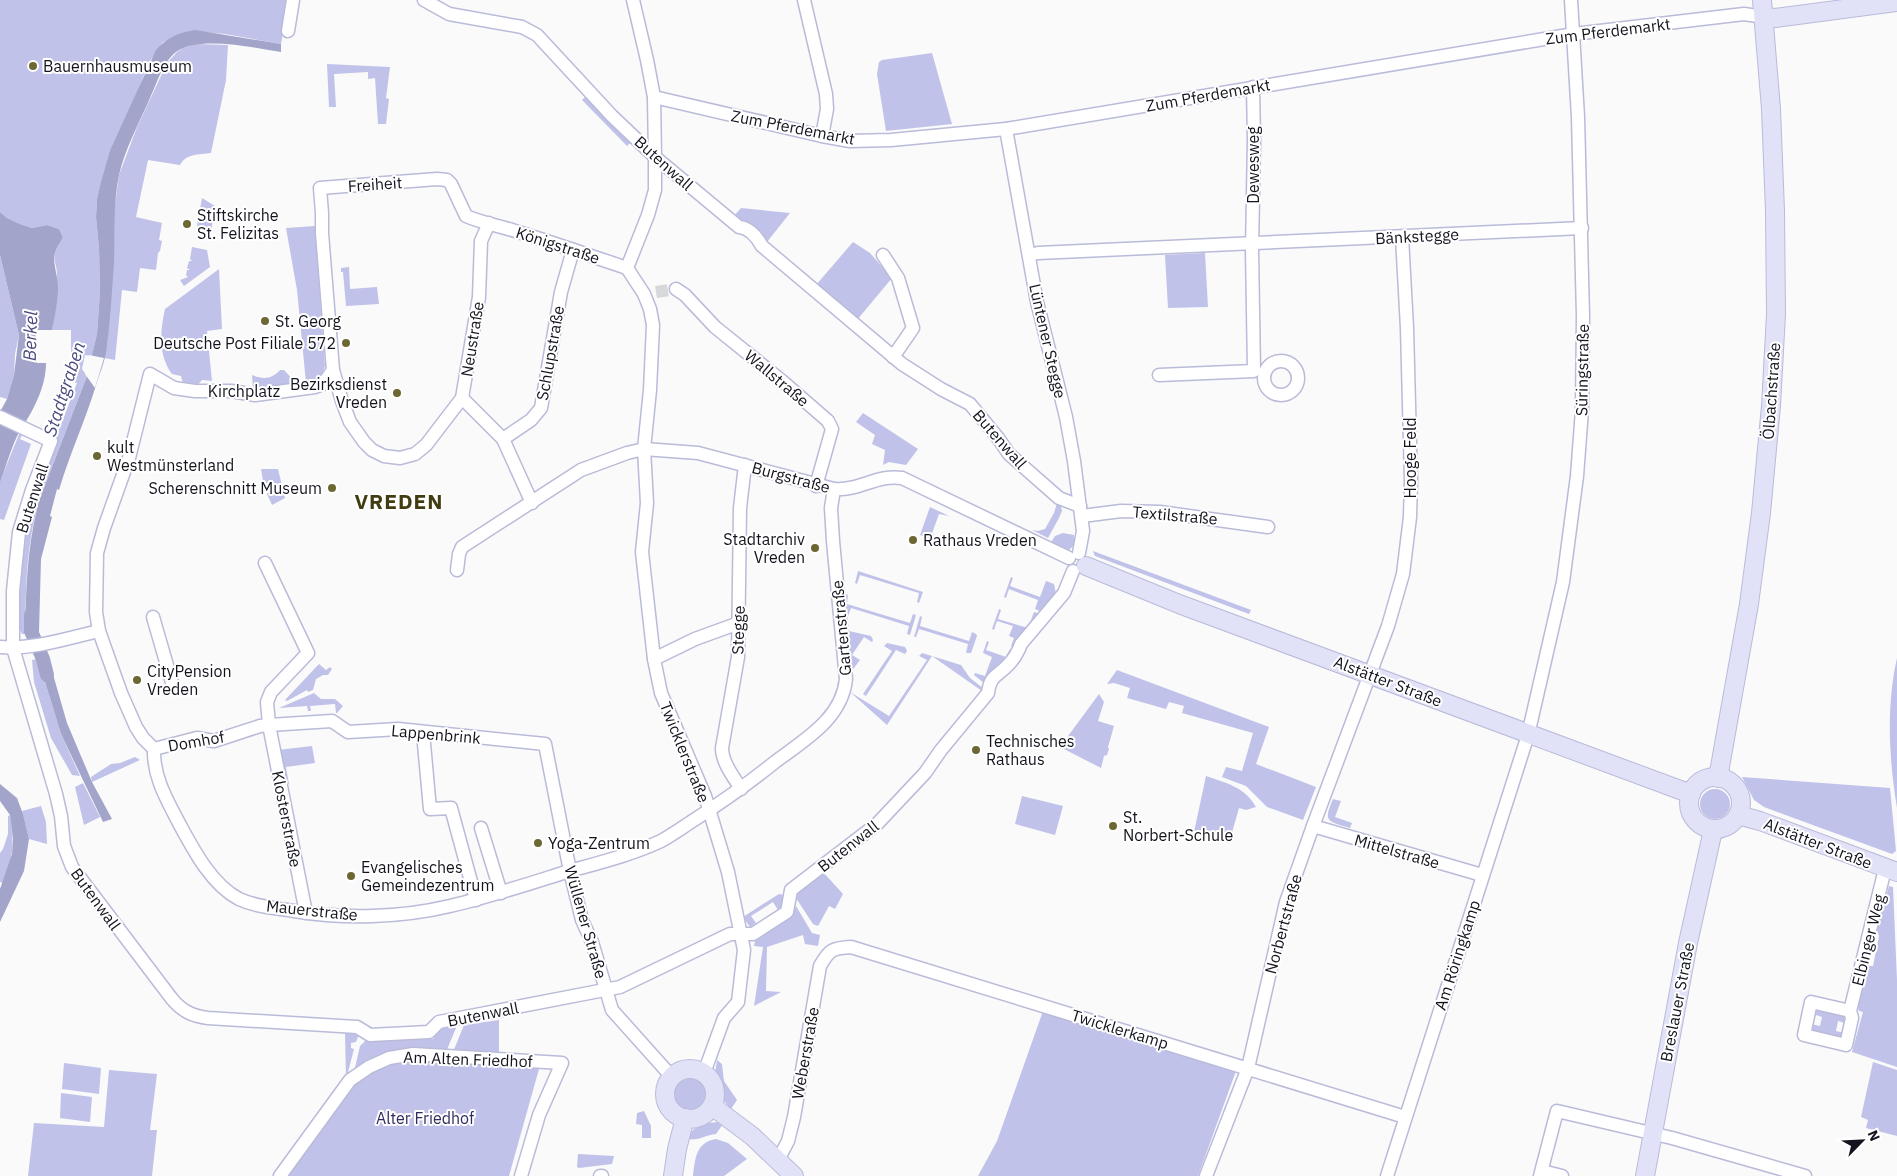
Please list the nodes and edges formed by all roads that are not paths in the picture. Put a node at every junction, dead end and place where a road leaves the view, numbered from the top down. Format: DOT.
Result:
graph roads {
  1 [pos="293,0"];
  2 [pos="424,0"];
  3 [pos="633,0"];
  4 [pos="804,0"];
  5 [pos="1570,0"];
  6 [pos="1897,2"];
  7 [pos="1763,8"];
  8 [pos="288,31"];
  9 [pos="1574,34"];
  10 [pos="1253,87"];
  11 [pos="654,97"];
  12 [pos="1006,129"];
  13 [pos="822,136"];
  14 [pos="656,157"];
  15 [pos="447,180"];
  16 [pos="489,222"];
  17 [pos="1582,228"];
  18 [pos="1402,237"];
  19 [pos="1252,243"];
  20 [pos="573,250"];
  21 [pos="883,255"];
  22 [pos="1029,255"];
  23 [pos="627,268"];
  24 [pos="676,289"];
  25 [pos="893,357"];
  26 [pos="333,370"];
  27 [pos="1159,375"];
  28 [pos="462,398"];
  29 [pos="0,417"];
  30 [pos="503,439"];
  31 [pos="644,449"];
  32 [pos="745,465"];
  33 [pos="816,486"];
  34 [pos="834,489"];
  35 [pos="532,503"];
  36 [pos="1081,511"];
  37 [pos="1268,527"];
  38 [pos="1077,562"];
  39 [pos="265,563"];
  40 [pos="457,570"];
  41 [pos="154,617"];
  42 [pos="739,623"];
  43 [pos="99,631"];
  44 [pos="12,647"];
  45 [pos="654,659"];
  46 [pos="1370,674"];
  47 [pos="173,686"];
  48 [pos="270,725"];
  49 [pos="423,733"];
  50 [pos="1528,734"];
  51 [pos="545,744"];
  52 [pos="154,749"];
  53 [pos="1718,778"];
  54 [pos="741,789"];
  55 [pos="1691,794"];
  56 [pos="708,811"];
  57 [pos="1738,815"];
  58 [pos="1313,826"];
  59 [pos="481,828"];
  60 [pos="1713,830"];
  61 [pos="1891,870"];
  62 [pos="570,871"];
  63 [pos="1482,875"];
  64 [pos="501,892"];
  65 [pos="476,900"];
  66 [pos="306,913"];
  67 [pos="740,934"];
  68 [pos="834,948"];
  69 [pos="606,990"];
  70 [pos="1850,1011"];
  71 [pos="1248,1068"];
  72 [pos="704,1073"];
  73 [pos="672,1077"];
  74 [pos="712,1106"];
  75 [pos="1405,1117"];
  76 [pos="685,1118"];
  77 [pos="1653,1134"];
  78 [pos="778,1160"];
  79 [pos="1772,1172"];
  80 [pos="1541,1174"];
  81 [pos="280,1176"];
  82 [pos="521,1176"];
  83 [pos="673,1176"];
  84 [pos="794,1176"];
  85 [pos="1206,1176"];
  86 [pos="1387,1176"];
  87 [pos="1562,1176"];
  88 [pos="1645,1176"];
  89 [pos="1804,1176"];
  1 -- 8 [label="street"];
  2 -- 14 [label="street, Butenwall"];
  3 -- 11 [label="street"];
  4 -- 13 [label="street"];
  5 -- 9 [label="street, Süringstraße"];
  6 -- 7 [label="street"];
  7 -- 9 [label="street, Zum Pferdemarkt"];
  7 -- 53 [label="street, Ölbachstraße"];
  9 -- 10 [label="street, Zum Pferdemarkt"];
  9 -- 17 [label="street, Süringstraße"];
  10 -- 12 [label="street, Zum Pferdemarkt"];
  10 -- 19 [label="street, Dewesweg"];
  11 -- 13 [label="street, Zum Pferdemarkt"];
  11 -- 14 [label="street"];
  12 -- 13 [label="street, Zum Pferdemarkt"];
  12 -- 22 [label="street, Lüntener Stegge"];
  14 -- 23 [label="street"];
  14 -- 25 [label="street, Butenwall"];
  15 -- 16 [label="street, Königstraße"];
  15 -- 26 [label="street, Freiheit"];
  16 -- 20 [label="street, Königstraße"];
  16 -- 28 [label="street, Neustraße"];
  17 -- 18 [label="street, Bänkstegge"];
  17 -- 50 [label="street, Süringstraße"];
  18 -- 19 [label="street, Bänkstegge"];
  18 -- 46 [label="street, Hooge Feld"];
  19 -- 22 [label="street, Bänkstegge"];
  19 -- 27 [label="street"];
  20 -- 23 [label="street, Königstraße"];
  20 -- 30 [label="street, Schlupstraße"];
  21 -- 25 [label="street"];
  22 -- 36 [label="street, Lüntener Stegge"];
  23 -- 31 [label="street, Twicklerstraße"];
  24 -- 33 [label="street, Wallstraße"];
  25 -- 36 [label="street, Butenwall"];
  26 -- 28 [label="street, Neustraße"];
  26 -- 43 [label="street, Kirchplatz"];
  28 -- 30 [label="street"];
  29 -- 44 [label="street, Butenwall"];
  30 -- 35 [label="street"];
  31 -- 32 [label="street, Burgstraße"];
  31 -- 35 [label="street"];
  31 -- 45 [label="street, Twicklerstraße"];
  32 -- 33 [label="street, Burgstraße"];
  32 -- 42 [label="street, Stegge"];
  33 -- 34 [label="street, Burgstraße"];
  34 -- 38 [label="street, Burgstraße"];
  34 -- 54 [label="street, Gartenstraße"];
  35 -- 40 [label="street"];
  36 -- 37 [label="street, Textilstraße"];
  36 -- 38 [label="street, Lüntener Stegge"];
  38 -- 46 [label="street, Alstätter Straße"];
  38 -- 67 [label="street, Butenwall"];
  39 -- 48 [label="street"];
  41 -- 47 [label="street"];
  42 -- 45 [label="street"];
  42 -- 54 [label="street, Stegge"];
  43 -- 44 [label="street"];
  43 -- 52 [label="street"];
  44 -- 69 [label="street, Butenwall"];
  45 -- 56 [label="street, Twicklerstraße"];
  46 -- 50 [label="street, Alstätter Straße"];
  46 -- 58 [label="street, Norbertstraße"];
  48 -- 49 [label="street, Lappenbrink"];
  48 -- 52 [label="street, Domhof"];
  48 -- 66 [label="street, Klosterstraße"];
  49 -- 51 [label="street, Lappenbrink"];
  49 -- 65 [label="street"];
  50 -- 55 [label="street, Alstätter Straße"];
  50 -- 63 [label="street, Am Röringkamp"];
  51 -- 62 [label="street, Wüllener Straße"];
  52 -- 66 [label="street, Mauerstraße"];
  53 -- 55 [label="street"];
  53 -- 57 [label="street"];
  54 -- 56 [label="street, Gartenstraße"];
  55 -- 60 [label="street"];
  56 -- 62 [label="street, Mauerstraße"];
  56 -- 67 [label="street, Twicklerstraße"];
  57 -- 60 [label="street"];
  57 -- 61 [label="street, Alstätter Straße"];
  58 -- 63 [label="street, Mittelstraße"];
  58 -- 71 [label="street, Norbertstraße"];
  59 -- 64 [label="street"];
  60 -- 77 [label="street, Breslauer Straße"];
  61 -- 70 [label="street, Elbinger Weg"];
  62 -- 64 [label="street, Mauerstraße"];
  62 -- 69 [label="street, Wüllener Straße"];
  63 -- 75 [label="street, Am Röringkamp"];
  64 -- 65 [label="street, Mauerstraße"];
  65 -- 66 [label="street, Mauerstraße"];
  67 -- 69 [label="street, Butenwall"];
  67 -- 72 [label="street, Twicklerstraße"];
  68 -- 71 [label="street, Twicklerkamp"];
  68 -- 78 [label="street, Weberstraße"];
  69 -- 73 [label="street, Wüllener Straße"];
  71 -- 75 [label="street, Twicklerkamp"];
  71 -- 85 [label="street, Norbertstraße"];
  72 -- 73 [label="street"];
  72 -- 74 [label="street"];
  73 -- 76 [label="street"];
  74 -- 76 [label="street"];
  74 -- 78 [label="street"];
  75 -- 86 [label="street, Am Röringkamp"];
  76 -- 83 [label="street"];
  77 -- 79 [label="street"];
  77 -- 80 [label="street"];
  77 -- 88 [label="street, Breslauer Straße"];
  78 -- 84 [label="street"];
  79 -- 89 [label="street"];
  80 -- 87 [label="street"];
  81 -- 82 [label="street, Am Alten Friedhof"];
}
